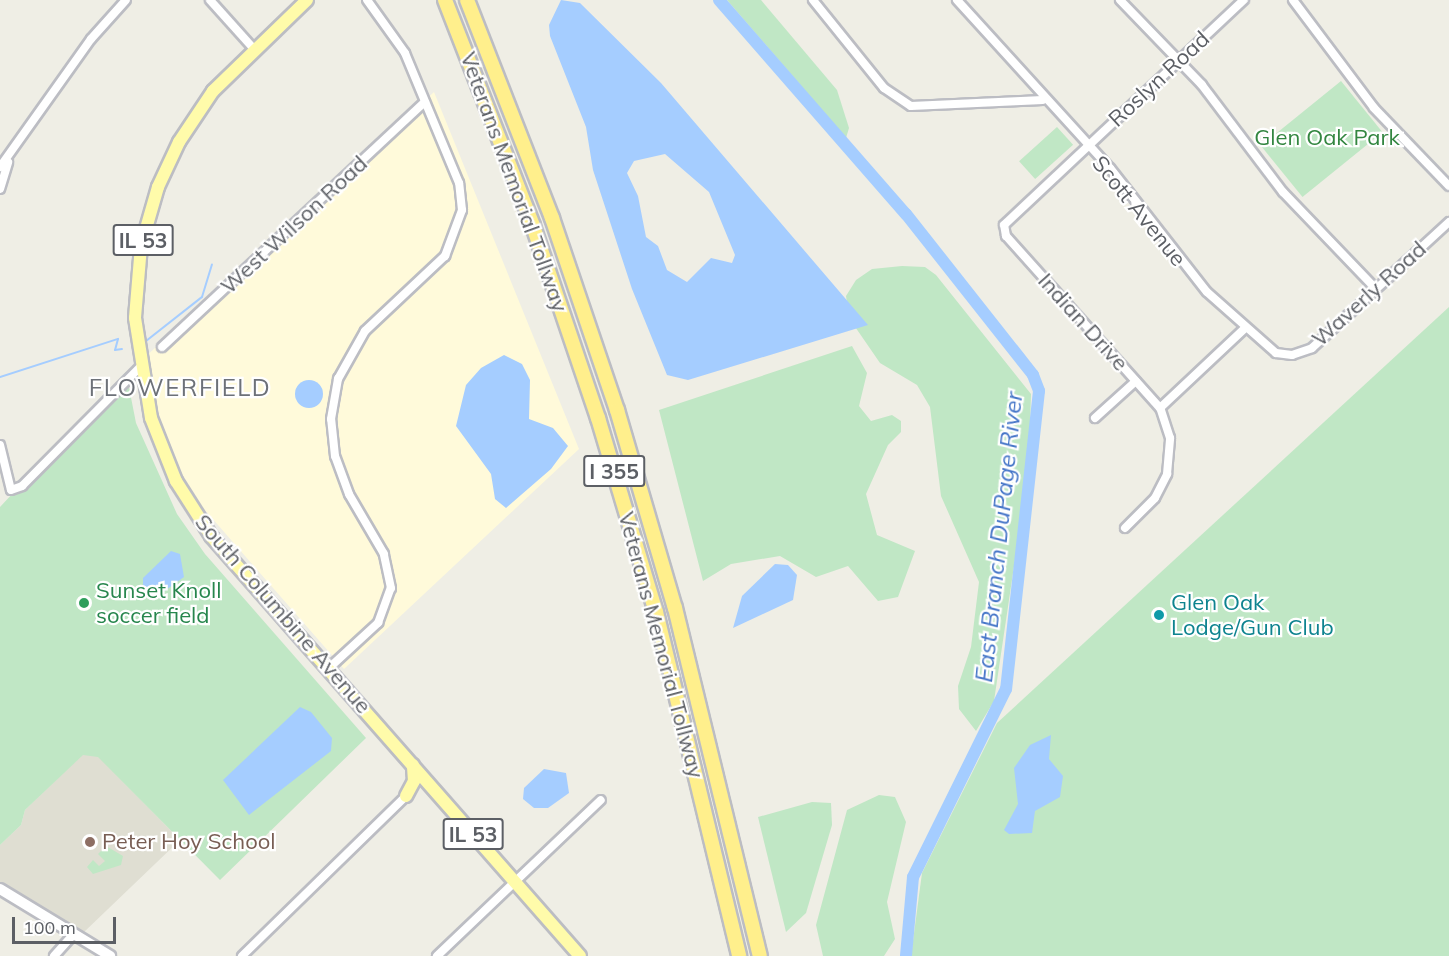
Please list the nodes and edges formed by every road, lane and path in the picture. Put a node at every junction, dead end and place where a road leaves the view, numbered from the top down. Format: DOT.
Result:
graph roads {
  1 [pos="126,0"];
  2 [pos="210,0"];
  3 [pos="367,0"];
  4 [pos="445,0"];
  5 [pos="467,0"];
  6 [pos="813,0"];
  7 [pos="957,0"];
  8 [pos="1120,0"];
  9 [pos="1244,0"];
  10 [pos="1293,0"];
  11 [pos="303,4"];
  12 [pos="253,48"];
  13 [pos="1179,61"];
  14 [pos="1043,100"];
  15 [pos="425,102"];
  16 [pos="1085,146"];
  17 [pos="8,160"];
  18 [pos="0,168"];
  19 [pos="1449,186"];
  20 [pos="0,189"];
  21 [pos="1449,222"];
  22 [pos="1006,236"];
  23 [pos="1376,289"];
  24 [pos="1244,330"];
  25 [pos="162,347"];
  26 [pos="1284,356"];
  27 [pos="140,367"];
  28 [pos="1136,381"];
  29 [pos="1160,408"];
  30 [pos="1095,418"];
  31 [pos="0,445"];
  32 [pos="1125,528"];
  33 [pos="329,668"];
  34 [pos="413,765"];
  35 [pos="433,788"];
  36 [pos="406,796"];
  37 [pos="601,800"];
  38 [pos="513,879"];
  39 [pos="0,889"];
  40 [pos="74,934"];
  41 [pos="54,956"];
  42 [pos="110,956"];
  43 [pos="242,956"];
  44 [pos="437,956"];
  45 [pos="580,956"];
  46 [pos="739,956"];
  47 [pos="760,956"];
  1 -- 17 [label="street"];
  2 -- 12 [label="street"];
  3 -- 15 [label="street"];
  4 -- 46 [label="highway, Veterans Memorial Tollway / I 355"];
  5 -- 47 [label="highway, Veterans Memorial Tollway / I 355"];
  6 -- 14 [label="street"];
  7 -- 14 [label="street, Scott Avenue"];
  8 -- 13 [label="street"];
  9 -- 13 [label="street, Roslyn Road"];
  10 -- 19 [label="street"];
  11 -- 12 [label="main road, South Columbine Avenue / IL 53"];
  12 -- 27 [label="main road, South Columbine Avenue / IL 53"];
  13 -- 16 [label="street, Roslyn Road"];
  13 -- 23 [label="street"];
  14 -- 16 [label="street, Scott Avenue"];
  15 -- 25 [label="street, West Wilson Road"];
  15 -- 33 [label="street"];
  16 -- 22 [label="street, Roslyn Road"];
  16 -- 24 [label="street, Scott Avenue"];
  17 -- 18 [label="street"];
  17 -- 20 [label="street"];
  21 -- 23 [label="street, Waverly Road"];
  22 -- 28 [label="street, Indian Drive"];
  23 -- 26 [label="street, Waverly Road"];
  24 -- 26 [label="street, Scott Avenue"];
  24 -- 29 [label="street"];
  27 -- 31 [label="street"];
  27 -- 33 [label="main road, South Columbine Avenue / IL 53"];
  28 -- 29 [label="street, Indian Drive"];
  28 -- 30 [label="street"];
  29 -- 32 [label="street"];
  33 -- 34 [label="main road, South Columbine Avenue / IL 53"];
  34 -- 35 [label="main road, South Columbine Avenue / IL 53"];
  34 -- 36 [label="main road"];
  35 -- 36 [label="main road"];
  35 -- 38 [label="main road, South Columbine Avenue / IL 53"];
  36 -- 43 [label="street"];
  37 -- 38 [label="street"];
  38 -- 44 [label="street"];
  38 -- 45 [label="main road, South Columbine Avenue / IL 53"];
  39 -- 40 [label="main road"];
  40 -- 41 [label="street"];
  40 -- 42 [label="main road"];
}
